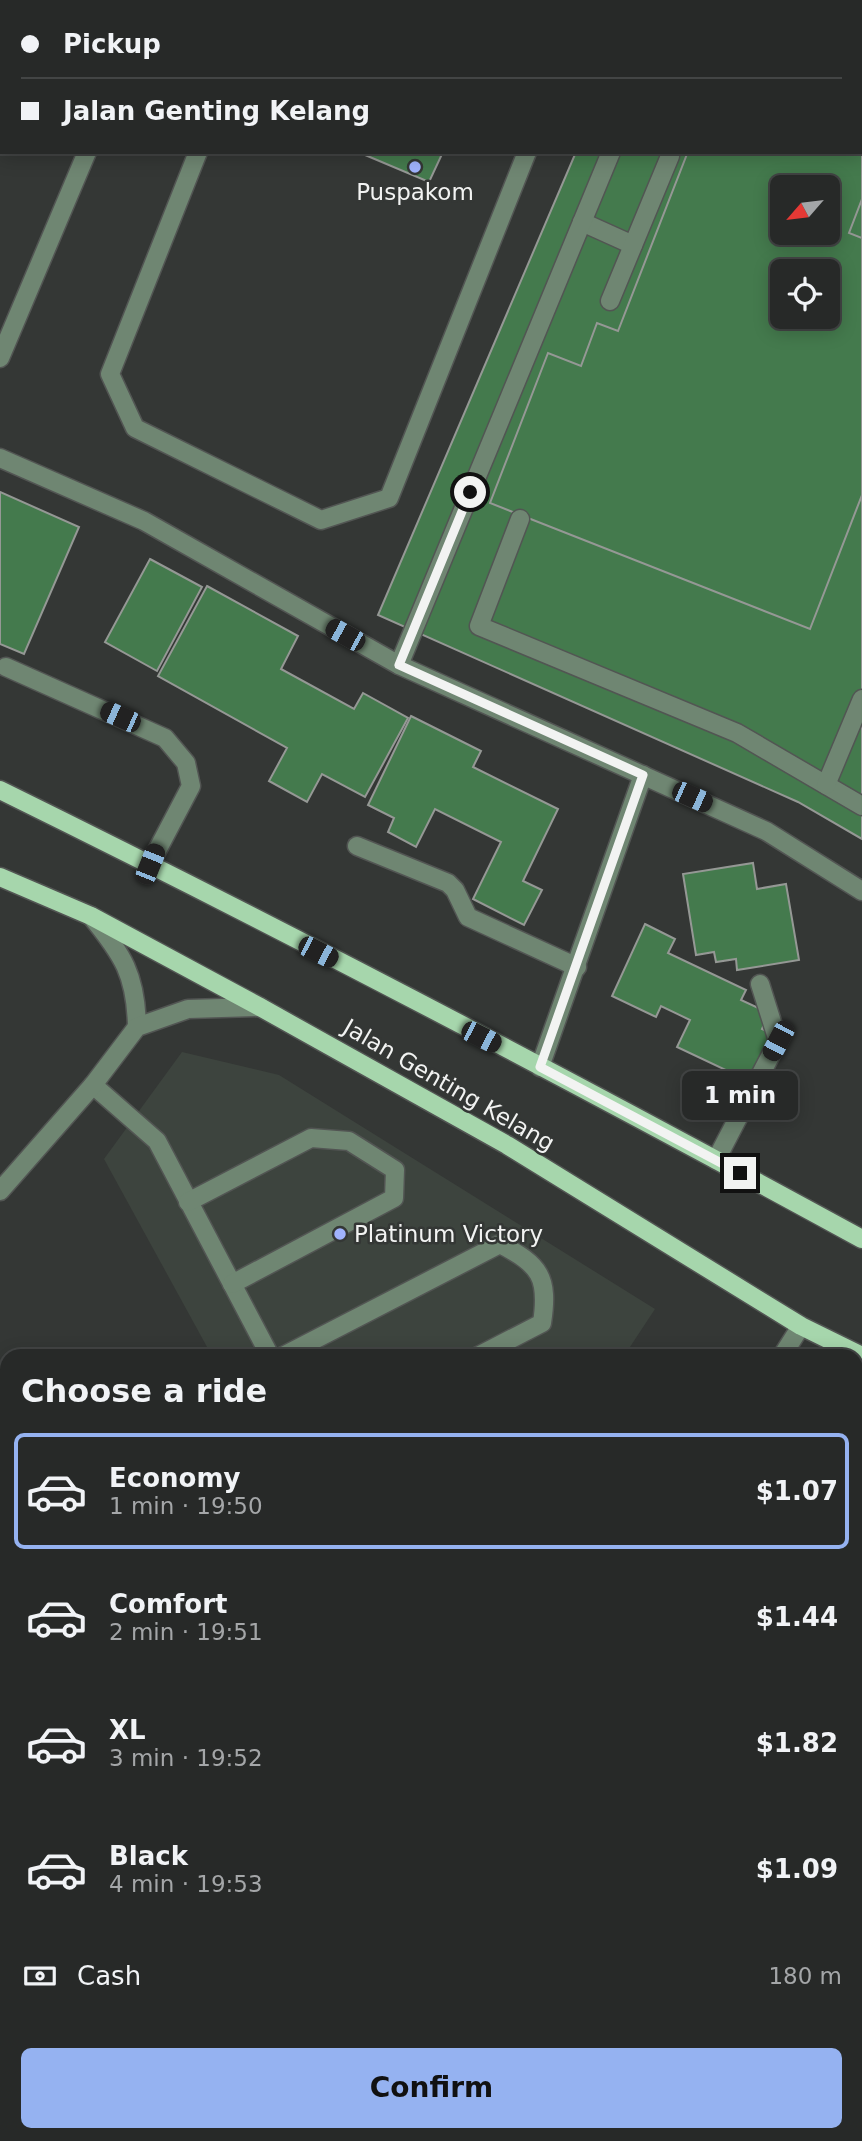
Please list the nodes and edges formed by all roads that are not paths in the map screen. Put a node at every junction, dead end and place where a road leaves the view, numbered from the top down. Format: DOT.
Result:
graph roads {
  1 [pos="86,154"];
  2 [pos="197,154"];
  3 [pos="526,154"];
  4 [pos="610,154"];
  5 [pos="670,156"];
  6 [pos="582,222"];
  7 [pos="633,245"];
  8 [pos="610,301"];
  9 [pos="0,358"];
  10 [pos="0,458"];
  11 [pos="520,520"];
  12 [pos="399,665"];
  13 [pos="6,667"];
  14 [pos="862,699"];
  15 [pos="643,775"];
  16 [pos="825,785"];
  17 [pos="0,790"];
  18 [pos="862,806"];
  19 [pos="357,846"];
  20 [pos="150,864"];
  21 [pos="0,877"];
  22 [pos="862,891"];
  23 [pos="91,916"];
  24 [pos="577,967"];
  25 [pos="760,984"];
  26 [pos="260,1007"];
  27 [pos="138,1027"];
  28 [pos="540,1067"];
  29 [pos="93,1085"];
  30 [pos="716,1160"];
  31 [pos="0,1191"];
  32 [pos="188,1202"];
  33 [pos="862,1240"];
  34 [pos="232,1284"];
  35 [pos="801,1326"];
  36 [pos="266,1349"];
  37 [pos="297,1349"];
  38 [pos="492,1349"];
  39 [pos="786,1349"];
  40 [pos="848,1349"];
  1 -- 9 [label="street"];
  2 -- 3 [label="street"];
  4 -- 6 [label="street"];
  5 -- 7 [label="street"];
  6 -- 7 [label="street"];
  6 -- 12 [label="street"];
  7 -- 8 [label="street"];
  10 -- 12 [label="street"];
  11 -- 16 [label="street"];
  12 -- 15 [label="street"];
  13 -- 20 [label="street"];
  14 -- 16 [label="street"];
  15 -- 22 [label="street"];
  15 -- 24 [label="street"];
  16 -- 18 [label="street"];
  17 -- 20 [label="main road"];
  19 -- 24 [label="street"];
  20 -- 28 [label="main road"];
  21 -- 23 [label="main road, Jalan Genting Kelang"];
  23 -- 26 [label="main road, Jalan Genting Kelang"];
  23 -- 27 [label="street"];
  24 -- 28 [label="street"];
  25 -- 30 [label="street"];
  26 -- 27 [label="street"];
  26 -- 35 [label="main road, Jalan Genting Kelang"];
  27 -- 29 [label="street"];
  28 -- 30 [label="main road"];
  29 -- 31 [label="street"];
  29 -- 32 [label="street"];
  30 -- 33 [label="main road"];
  32 -- 34 [label="street"];
  32 -- 34 [label="street"];
  34 -- 36 [label="street"];
  35 -- 39 [label="street"];
  35 -- 40 [label="main road, Jalan Genting Kelang"];
  37 -- 38 [label="street"];
}
